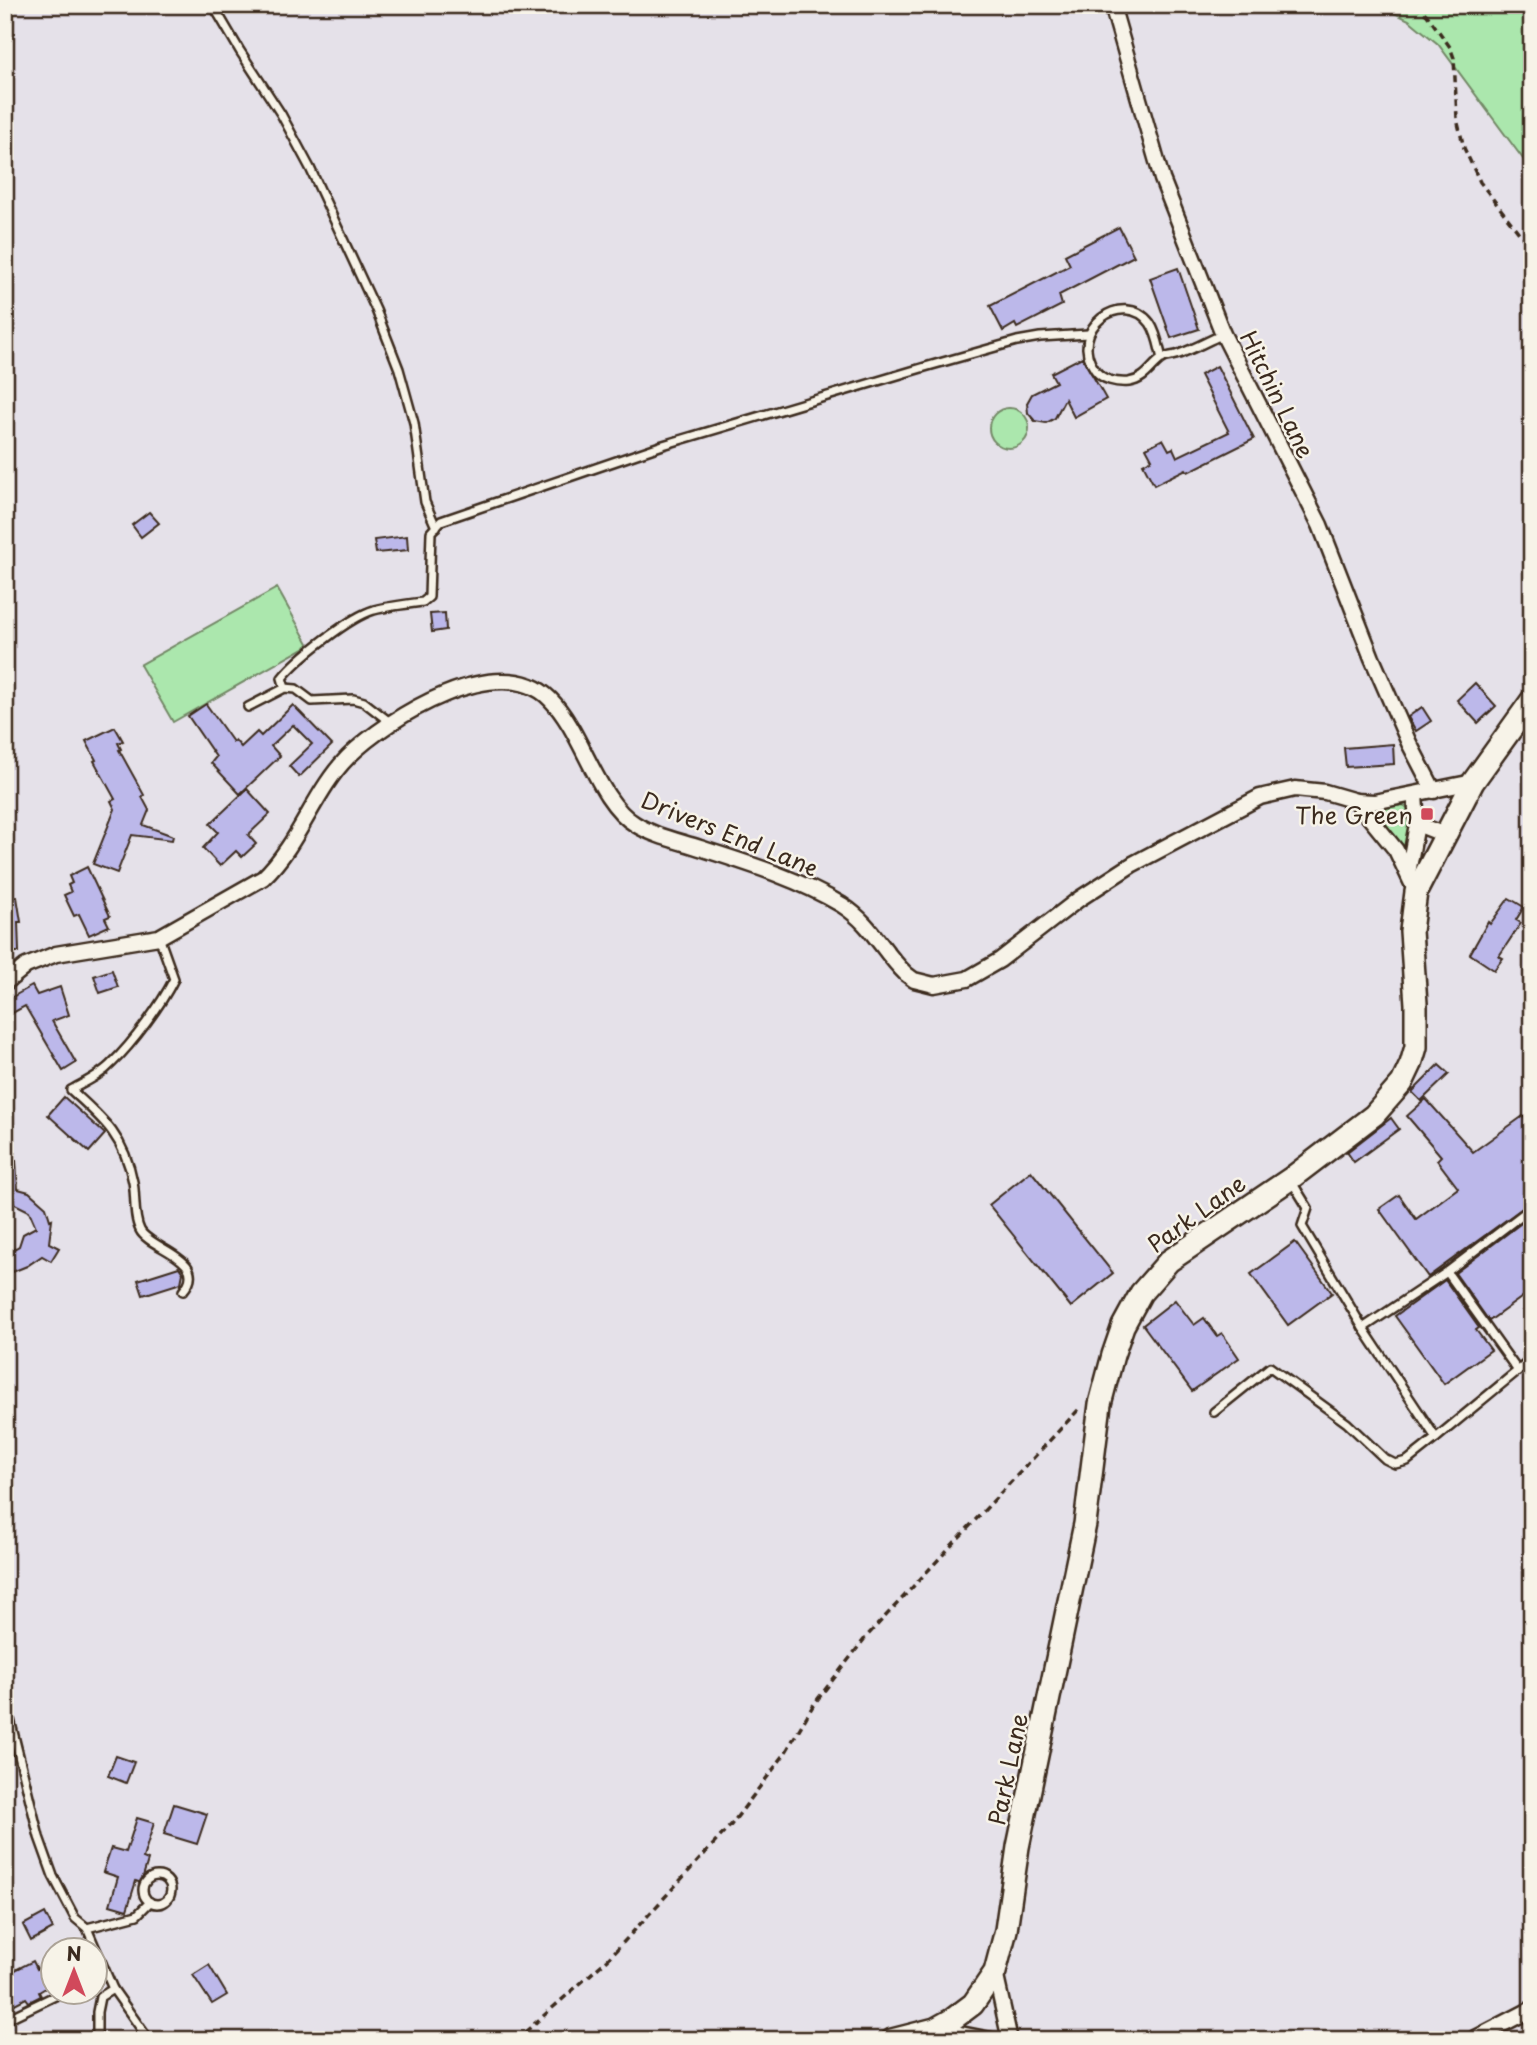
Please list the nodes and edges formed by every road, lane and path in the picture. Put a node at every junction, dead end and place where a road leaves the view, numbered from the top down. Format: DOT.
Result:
graph roads {
  1 [pos="213,5"];
  2 [pos="1112,5"];
  3 [pos="1415,5"];
  4 [pos="1421,5"];
  5 [pos="1427,15"];
  6 [pos="1532,250"];
  7 [pos="1088,334"];
  8 [pos="1223,334"];
  9 [pos="1162,359"];
  10 [pos="436,527"];
  11 [pos="285,688"];
  12 [pos="1532,700"];
  13 [pos="248,707"];
  14 [pos="391,724"];
  15 [pos="1474,782"];
  16 [pos="1434,791"];
  17 [pos="1415,795"];
  18 [pos="1356,801"];
  19 [pos="1417,824"];
  20 [pos="1446,835"];
  21 [pos="1412,883"];
  22 [pos="159,937"];
  23 [pos="5,983"];
  24 [pos="1290,1179"];
  25 [pos="1532,1207"];
  26 [pos="1447,1272"];
  27 [pos="183,1291"];
  28 [pos="1363,1328"];
  29 [pos="1532,1359"];
  30 [pos="1518,1371"];
  31 [pos="1100,1404"];
  32 [pos="1214,1412"];
  33 [pos="1436,1438"];
  34 [pos="5,1699"];
  35 [pos="150,1902"];
  36 [pos="87,1928"];
  37 [pos="91,1937"];
  38 [pos="995,1972"];
  39 [pos="108,1977"];
  40 [pos="113,1989"];
  41 [pos="38,2004"];
  42 [pos="1532,2009"];
  43 [pos="5,2020"];
  44 [pos="935,2029"];
  45 [pos="97,2040"];
  46 [pos="149,2040"];
  47 [pos="516,2040"];
  48 [pos="892,2040"];
  49 [pos="991,2040"];
  50 [pos="1010,2040"];
  51 [pos="1472,2040"];
  1 -- 10 [label="lane"];
  2 -- 8 [label="street, Hitchin Lane"];
  3 -- 5 [label="path"];
  4 -- 5 [label="path"];
  5 -- 6 [label="path"];
  7 -- 9 [label="lane"];
  7 -- 9 [label="lane"];
  7 -- 10 [label="lane"];
  8 -- 9 [label="lane"];
  8 -- 16 [label="street, Hitchin Lane"];
  10 -- 11 [label="lane"];
  11 -- 13 [label="lane"];
  11 -- 14 [label="lane"];
  12 -- 15 [label="street, Park Lane"];
  14 -- 18 [label="street, Drivers End Lane"];
  14 -- 22 [label="street, Drivers End Lane"];
  15 -- 16 [label="street"];
  15 -- 20 [label="street, Park Lane"];
  16 -- 17 [label="street"];
  17 -- 18 [label="street"];
  17 -- 19 [label="street"];
  18 -- 21 [label="street"];
  19 -- 20 [label="street"];
  19 -- 21 [label="street"];
  20 -- 21 [label="street, Park Lane"];
  21 -- 24 [label="street, Park Lane"];
  22 -- 23 [label="street, Drivers End Lane"];
  22 -- 27 [label="lane"];
  24 -- 28 [label="lane"];
  24 -- 31 [label="street, Park Lane"];
  25 -- 26 [label="lane"];
  26 -- 28 [label="lane"];
  26 -- 30 [label="lane"];
  28 -- 33 [label="lane"];
  29 -- 30 [label="lane"];
  30 -- 33 [label="lane"];
  31 -- 38 [label="street, Park Lane"];
  31 -- 47 [label="path"];
  32 -- 33 [label="lane"];
  34 -- 36 [label="lane"];
  35 -- 36 [label="lane"];
  36 -- 37 [label="lane"];
  38 -- 44 [label="street, Park Lane"];
  38 -- 50 [label="street"];
  39 -- 40 [label="lane"];
  40 -- 45 [label="lane"];
  40 -- 46 [label="lane"];
  41 -- 43 [label="lane"];
  42 -- 51 [label="street"];
  44 -- 48 [label="street, Park Lane"];
  44 -- 49 [label="street"];
}
